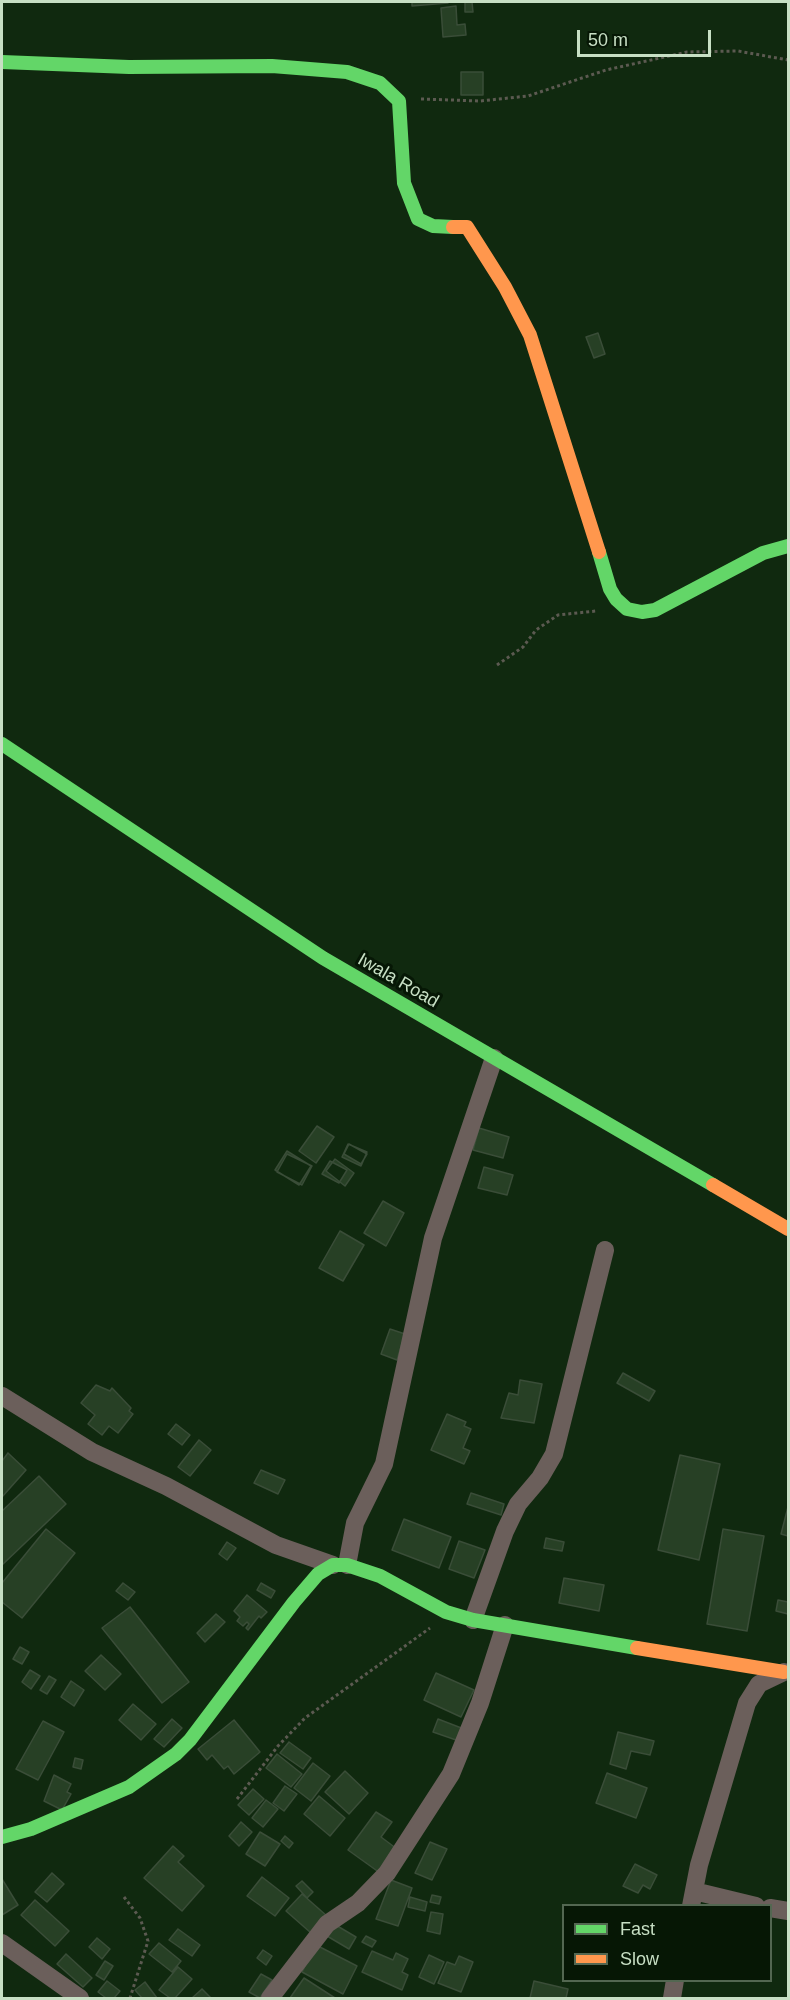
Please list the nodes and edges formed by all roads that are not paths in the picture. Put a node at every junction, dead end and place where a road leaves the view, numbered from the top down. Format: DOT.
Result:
graph roads {
  1 [pos="2,62"];
  2 [pos="789,546"];
  3 [pos="2,744"];
  4 [pos="495,1058"];
  5 [pos="789,1229"];
  6 [pos="605,1250"];
  7 [pos="2,1396"];
  8 [pos="340,1565"];
  9 [pos="473,1620"];
  10 [pos="505,1625"];
  11 [pos="786,1672"];
  12 [pos="2,1837"];
  13 [pos="693,1898"];
  14 [pos="747,1904"];
  15 [pos="772,1908"];
  16 [pos="789,1911"];
  17 [pos="2,1943"];
  18 [pos="675,1982"];
  19 [pos="80,1998"];
  20 [pos="270,1998"];
  21 [pos="672,1998"];
  1 -- 2 [label="street"];
  3 -- 4 [label="street, Iwala Road"];
  4 -- 5 [label="street, Iwala Road"];
  4 -- 8 [label="street"];
  6 -- 9 [label="street"];
  7 -- 8 [label="street"];
  8 -- 9 [label="street"];
  8 -- 12 [label="street"];
  9 -- 10 [label="street"];
  10 -- 11 [label="street"];
  10 -- 20 [label="street"];
  11 -- 13 [label="street"];
  13 -- 14 [label="street"];
  15 -- 16 [label="street"];
  17 -- 19 [label="street"];
  18 -- 21 [label="street"];
}
